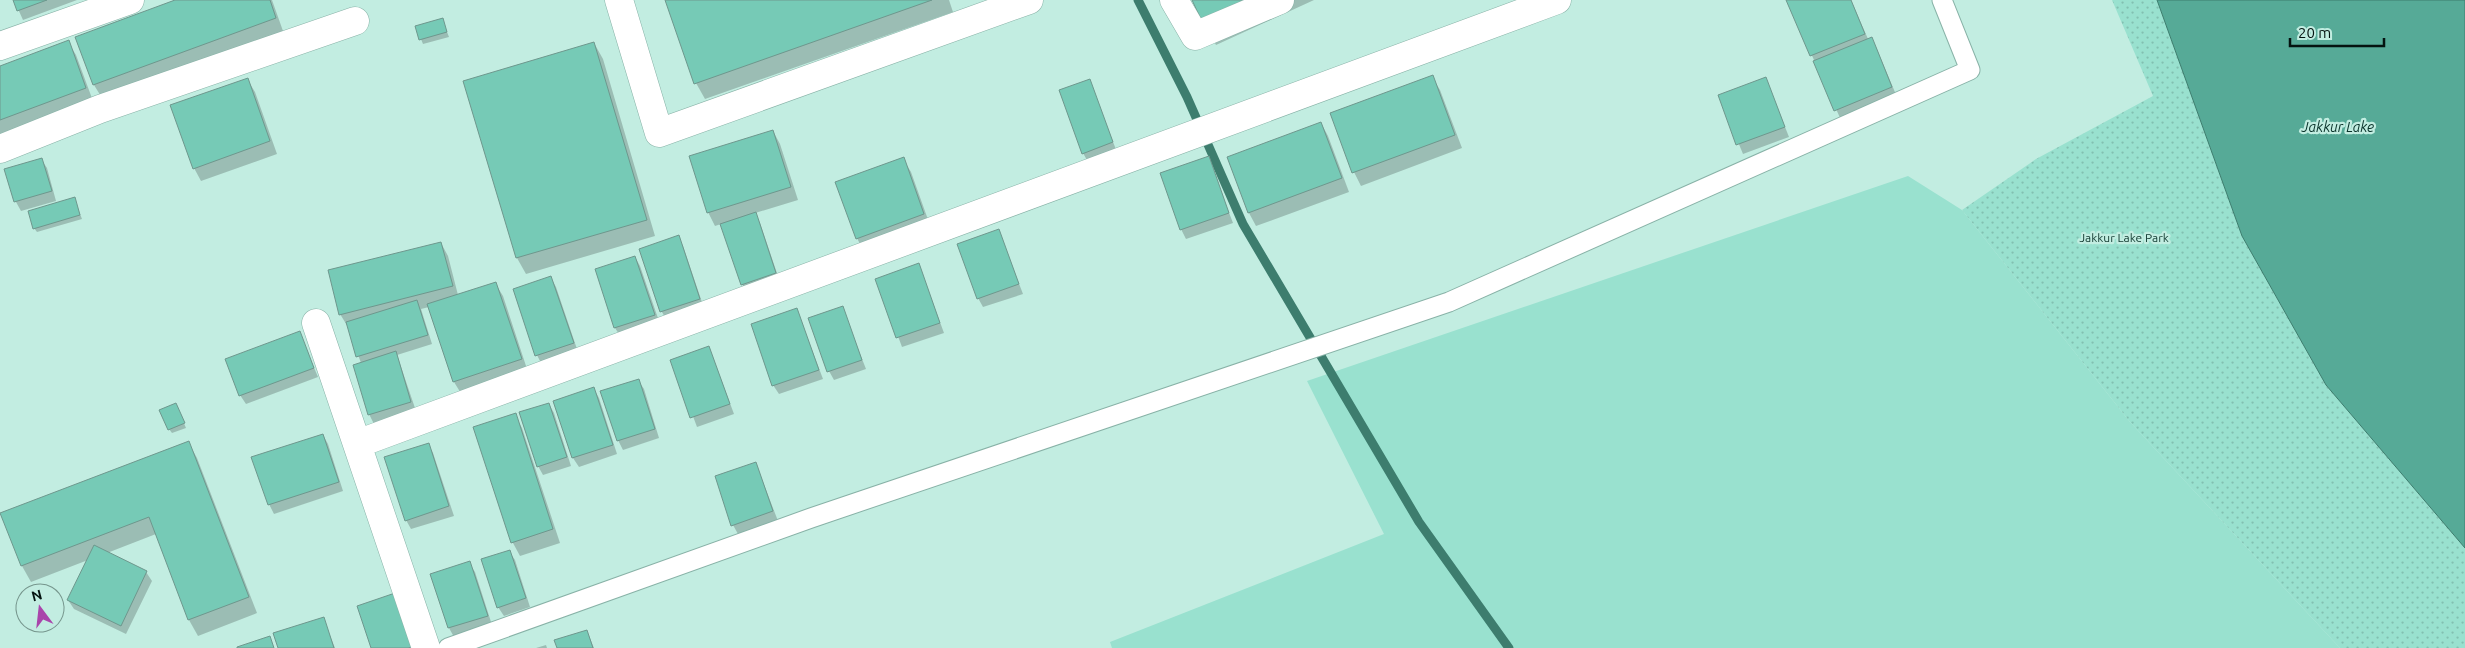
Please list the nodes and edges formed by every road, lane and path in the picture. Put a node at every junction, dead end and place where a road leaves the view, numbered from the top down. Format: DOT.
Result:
graph roads {
  1 [pos="130,0"];
  2 [pos="619,0"];
  3 [pos="1029,0"];
  4 [pos="1174,0"];
  5 [pos="1280,0"];
  6 [pos="1557,0"];
  7 [pos="1942,0"];
  8 [pos="967,10"];
  9 [pos="355,21"];
  10 [pos="0,46"];
  11 [pos="0,148"];
  12 [pos="316,323"];
  13 [pos="357,444"];
  14 [pos="426,648"];
  15 [pos="448,648"];
  1 -- 10 [label="street"];
  2 -- 8 [label="street"];
  3 -- 8 [label="street"];
  4 -- 5 [label="street"];
  6 -- 13 [label="street"];
  7 -- 15 [label="lane"];
  9 -- 11 [label="street"];
  12 -- 13 [label="street"];
  13 -- 14 [label="street"];
}
